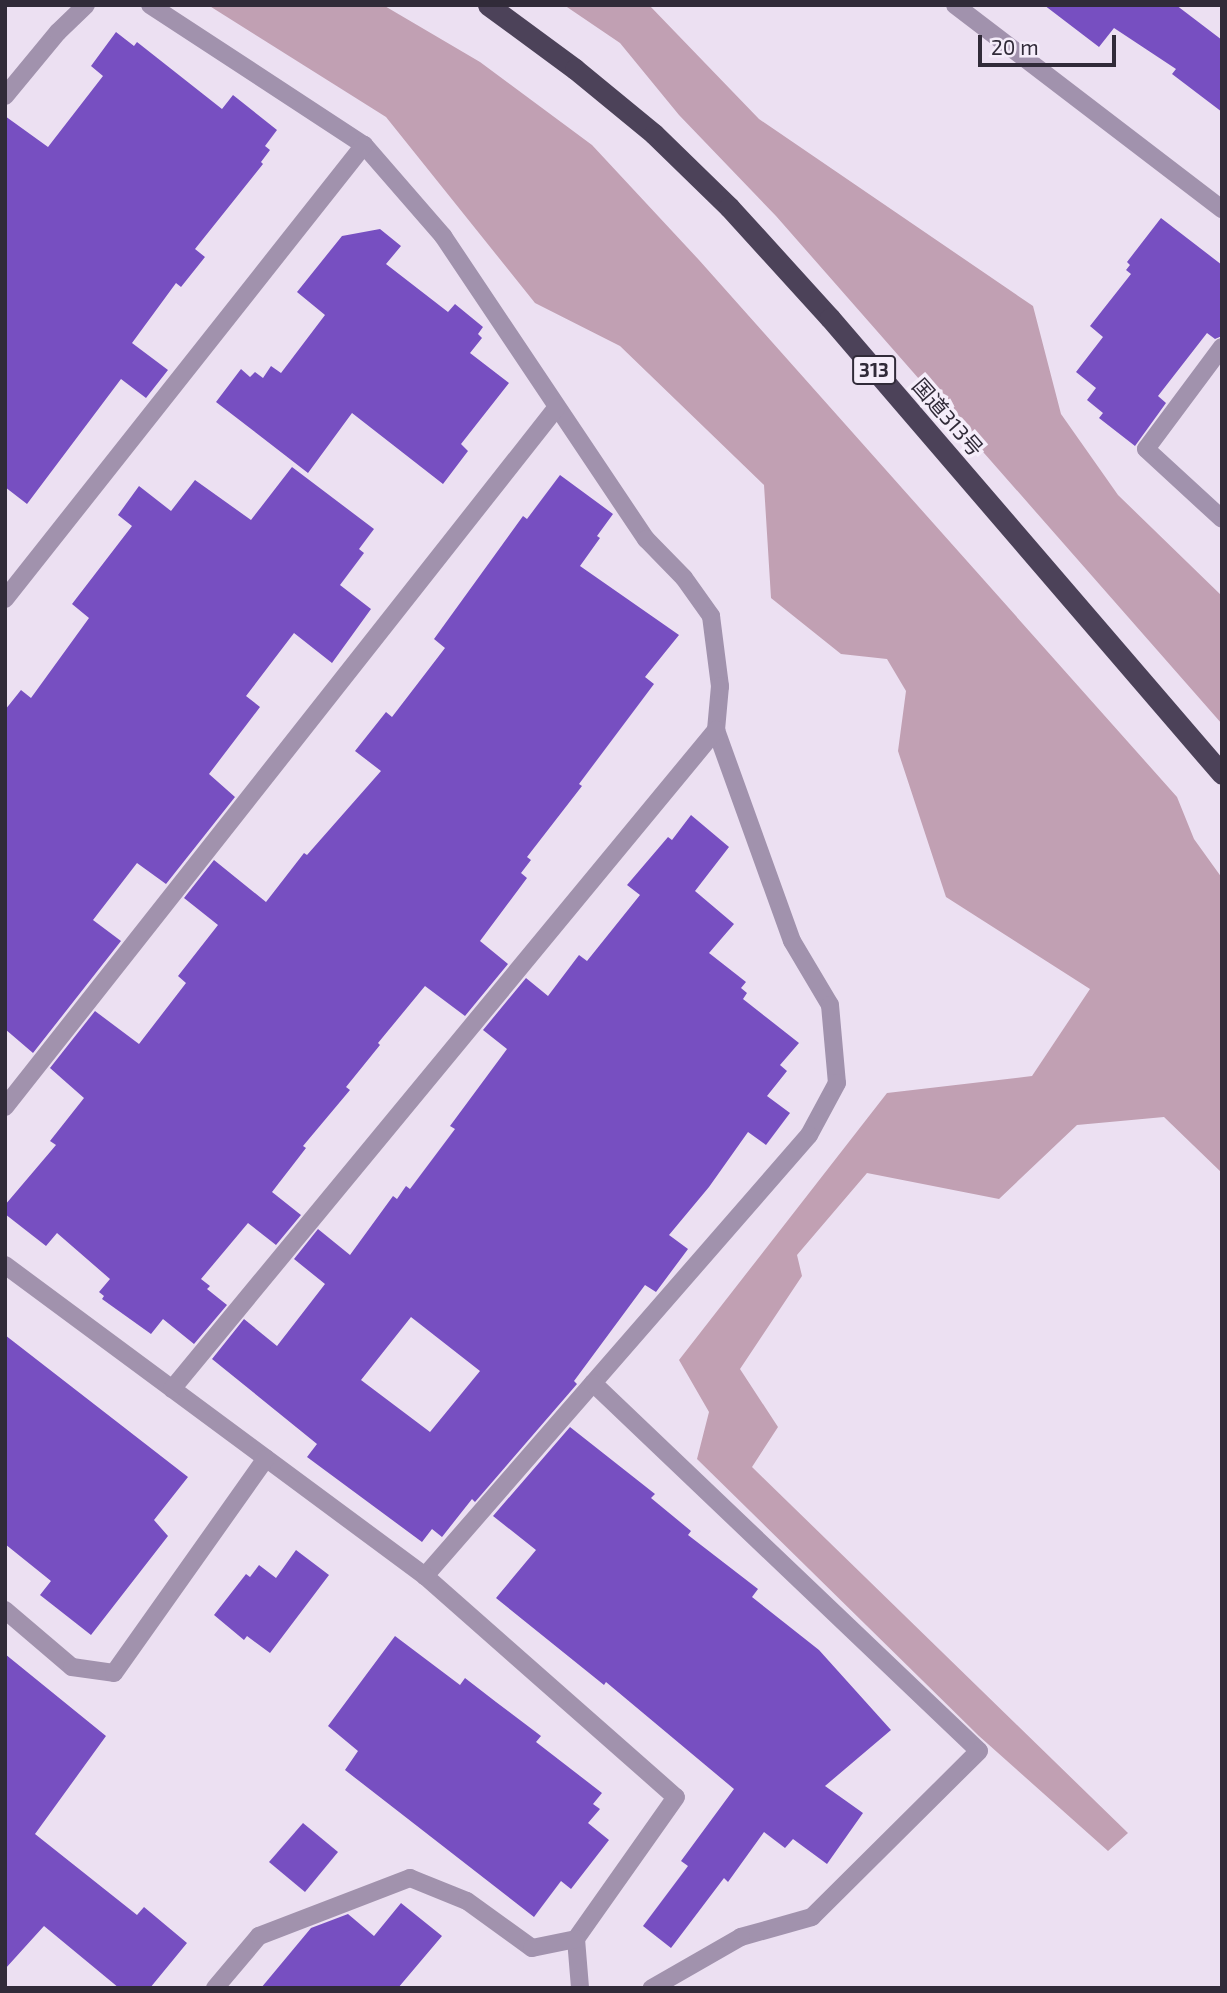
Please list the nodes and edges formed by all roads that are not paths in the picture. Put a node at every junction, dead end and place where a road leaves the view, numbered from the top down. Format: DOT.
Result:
graph roads {
  1 [pos="86,5"];
  2 [pos="150,5"];
  3 [pos="488,5"];
  4 [pos="955,5"];
  5 [pos="5,96"];
  6 [pos="364,145"];
  7 [pos="1222,209"];
  8 [pos="1222,347"];
  9 [pos="556,407"];
  10 [pos="1222,519"];
  11 [pos="5,599"];
  12 [pos="716,730"];
  13 [pos="1222,774"];
  14 [pos="5,1107"];
  15 [pos="5,1265"];
  16 [pos="593,1383"];
  17 [pos="172,1389"];
  18 [pos="266,1458"];
  19 [pos="425,1576"];
  20 [pos="5,1610"];
  21 [pos="576,1939"];
  22 [pos="215,1988"];
  23 [pos="580,1988"];
  24 [pos="652,1988"];
  1 -- 5 [label="street"];
  2 -- 6 [label="street"];
  3 -- 13 [label="highway, 国道313号 / 313"];
  4 -- 7 [label="street"];
  6 -- 9 [label="street"];
  6 -- 11 [label="street"];
  8 -- 10 [label="street"];
  9 -- 12 [label="street"];
  9 -- 14 [label="street"];
  12 -- 16 [label="street"];
  12 -- 17 [label="street"];
  15 -- 17 [label="street"];
  16 -- 19 [label="street"];
  16 -- 24 [label="street"];
  17 -- 18 [label="street"];
  18 -- 19 [label="street"];
  18 -- 20 [label="street"];
  19 -- 21 [label="street"];
  21 -- 22 [label="street"];
  21 -- 23 [label="street"];
}
